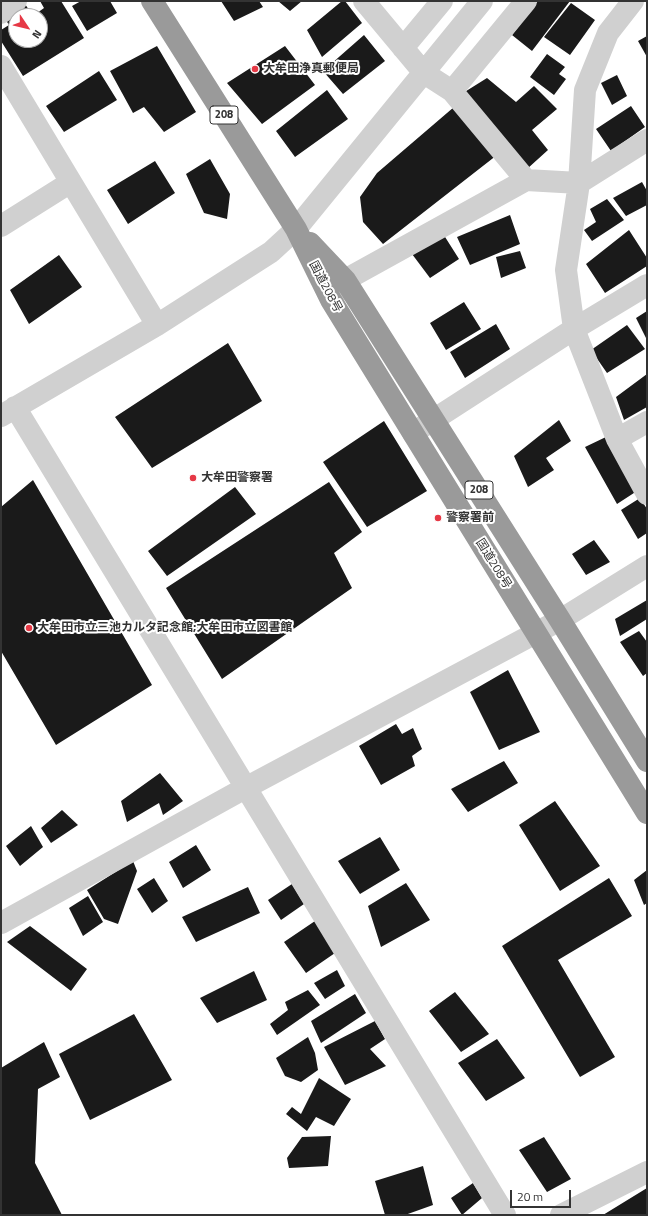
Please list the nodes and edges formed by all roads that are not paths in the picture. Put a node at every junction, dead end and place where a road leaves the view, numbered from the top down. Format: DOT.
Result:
graph roads {
  1 [pos="16,1"];
  2 [pos="152,1"];
  3 [pos="364,1"];
  4 [pos="442,1"];
  5 [pos="526,1"];
  6 [pos="633,1"];
  7 [pos="477,7"];
  8 [pos="1,13"];
  9 [pos="403,48"];
  10 [pos="1,66"];
  11 [pos="424,73"];
  12 [pos="452,91"];
  13 [pos="647,140"];
  14 [pos="526,180"];
  15 [pos="71,182"];
  16 [pos="579,183"];
  17 [pos="1,226"];
  18 [pos="296,229"];
  19 [pos="346,280"];
  20 [pos="647,285"];
  21 [pos="331,300"];
  22 [pos="157,325"];
  23 [pos="574,329"];
  24 [pos="8,412"];
  25 [pos="434,418"];
  26 [pos="647,422"];
  27 [pos="413,433"];
  28 [pos="617,439"];
  29 [pos="647,494"];
  30 [pos="647,566"];
  31 [pos="560,620"];
  32 [pos="536,633"];
  33 [pos="647,761"];
  34 [pos="245,788"];
  35 [pos="647,813"];
  36 [pos="1,924"];
  37 [pos="647,1172"];
  38 [pos="505,1215"];
  39 [pos="561,1215"];
  1 -- 8 [label="street"];
  2 -- 18 [label="highway, 国道208号 / 208"];
  3 -- 9 [label="street"];
  4 -- 9 [label="street"];
  5 -- 12 [label="street"];
  6 -- 16 [label="street"];
  7 -- 11 [label="street"];
  9 -- 11 [label="street"];
  10 -- 15 [label="street"];
  11 -- 12 [label="street"];
  11 -- 18 [label="street"];
  12 -- 14 [label="street"];
  13 -- 16 [label="street"];
  14 -- 16 [label="street"];
  14 -- 19 [label="street"];
  15 -- 17 [label="street"];
  15 -- 22 [label="street"];
  16 -- 23 [label="street"];
  18 -- 19 [label="highway, 国道208号 / 208"];
  18 -- 21 [label="highway, 国道208号 / 208"];
  18 -- 22 [label="street"];
  19 -- 21 [label="street"];
  19 -- 25 [label="highway, 国道208号 / 208"];
  20 -- 23 [label="street"];
  21 -- 27 [label="highway, 国道208号 / 208"];
  22 -- 24 [label="street"];
  23 -- 25 [label="street"];
  23 -- 28 [label="street"];
  24 -- 34 [label="street"];
  25 -- 27 [label="street"];
  25 -- 31 [label="highway, 国道208号 / 208"];
  26 -- 28 [label="street"];
  27 -- 32 [label="highway, 国道208号 / 208"];
  28 -- 29 [label="street"];
  30 -- 31 [label="street"];
  31 -- 32 [label="street"];
  31 -- 33 [label="highway, 国道208号 / 208"];
  32 -- 34 [label="street"];
  32 -- 35 [label="highway, 国道208号 / 208"];
  34 -- 36 [label="street"];
  34 -- 38 [label="street"];
  37 -- 39 [label="street"];
}
